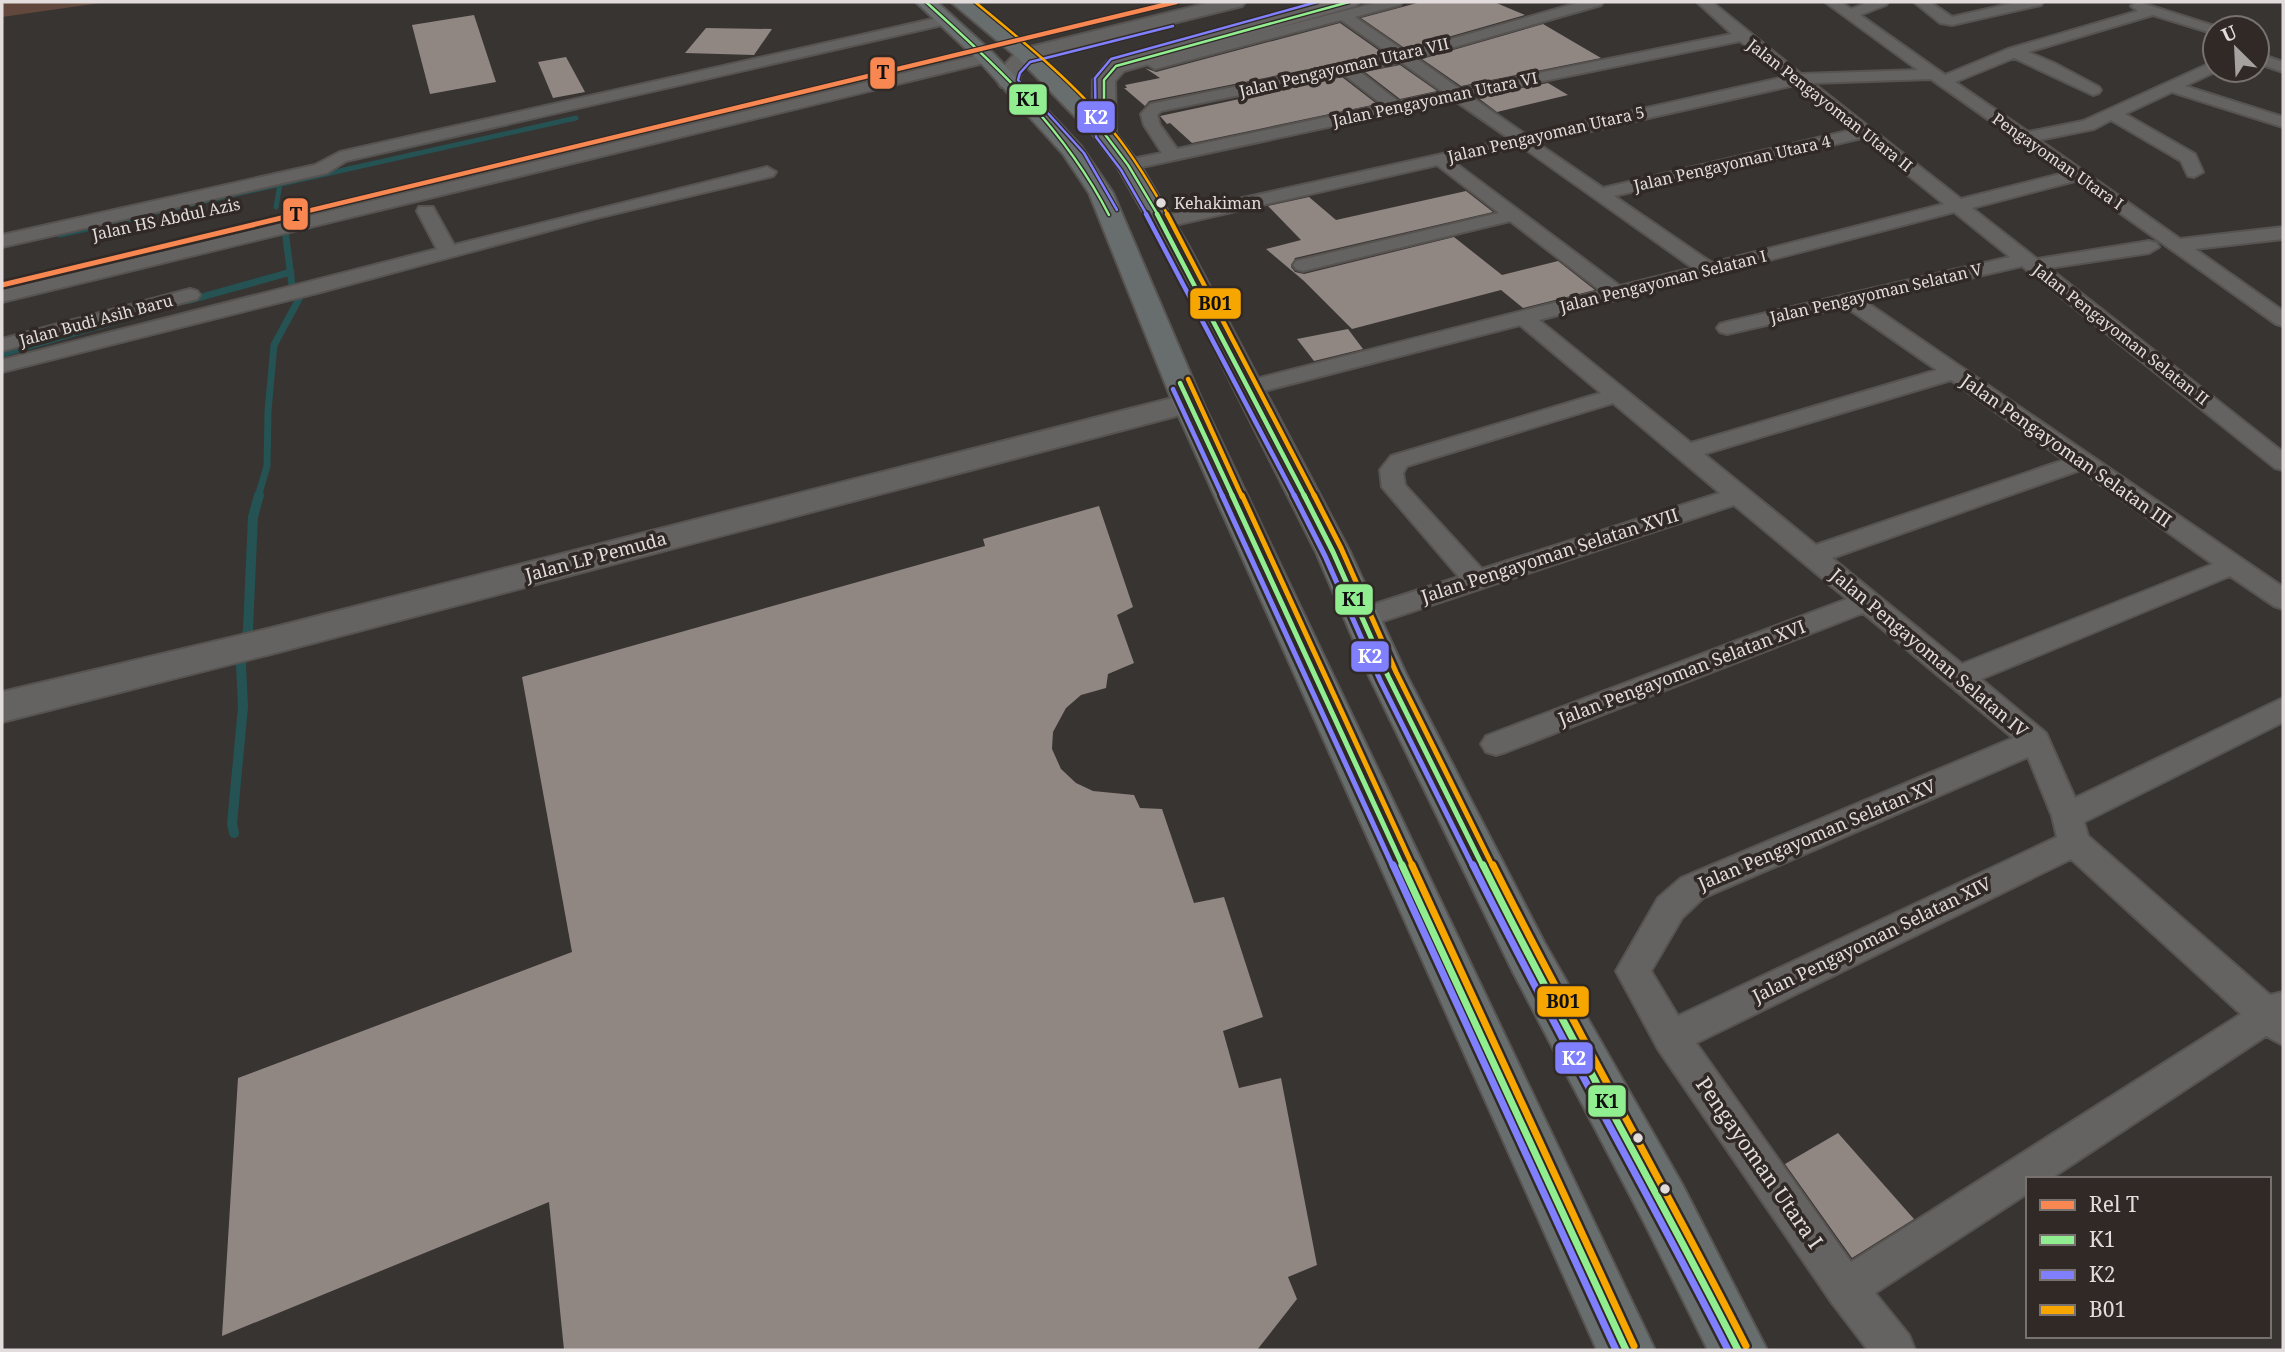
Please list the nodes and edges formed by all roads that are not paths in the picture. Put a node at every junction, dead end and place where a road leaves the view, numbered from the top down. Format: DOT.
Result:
graph roads {
  1 [pos="926,2"];
  2 [pos="961,2"];
  3 [pos="1235,2"];
  4 [pos="1395,2"];
  5 [pos="1596,2"];
  6 [pos="1704,2"];
  7 [pos="1832,2"];
  8 [pos="1881,2"];
  9 [pos="1921,2"];
  10 [pos="2036,2"];
  11 [pos="2126,2"];
  12 [pos="1346,8"];
  13 [pos="2154,11"];
  14 [pos="1850,14"];
  15 [pos="946,20"];
  16 [pos="2201,26"];
  17 [pos="1744,36"];
  18 [pos="2012,52"];
  19 [pos="1025,54"];
  20 [pos="1404,57"];
  21 [pos="987,58"];
  22 [pos="1155,64"];
  23 [pos="1345,68"];
  24 [pos="2201,73"];
  25 [pos="1938,77"];
  26 [pos="1798,79"];
  27 [pos="1009,82"];
  28 [pos="2172,86"];
  29 [pos="2093,90"];
  30 [pos="1458,94"];
  31 [pos="1396,107"];
  32 [pos="2114,115"];
  33 [pos="2283,122"];
  34 [pos="1097,126"];
  35 [pos="1051,127"];
  36 [pos="1866,132"];
  37 [pos="2025,138"];
  38 [pos="1520,139"];
  39 [pos="1172,155"];
  40 [pos="1438,158"];
  41 [pos="1128,165"];
  42 [pos="767,172"];
  43 [pos="2194,172"];
  44 [pos="2078,175"];
  45 [pos="1599,194"];
  46 [pos="1958,205"];
  47 [pos="426,211"];
  48 [pos="148,215"];
  49 [pos="1513,215"];
  50 [pos="1162,222"];
  51 [pos="2280,237"];
  52 [pos="2,241"];
  53 [pos="2177,245"];
  54 [pos="2149,247"];
  55 [pos="448,252"];
  56 [pos="2,255"];
  57 [pos="2029,262"];
  58 [pos="1303,265"];
  59 [pos="1709,270"];
  60 [pos="1616,293"];
  61 [pos="190,295"];
  62 [pos="2,296"];
  63 [pos="1850,300"];
  64 [pos="1523,317"];
  65 [pos="2283,320"];
  66 [pos="1727,328"];
  67 [pos="2,345"];
  68 [pos="2,366"];
  69 [pos="1955,372"];
  70 [pos="1248,388"];
  71 [pos="1617,395"];
  72 [pos="1188,403"];
  73 [pos="1686,452"];
  74 [pos="2083,461"];
  75 [pos="2283,463"];
  76 [pos="1738,495"];
  77 [pos="1812,556"];
  78 [pos="2231,566"];
  79 [pos="1476,579"];
  80 [pos="2283,600"];
  81 [pos="1867,601"];
  82 [pos="1362,618"];
  83 [pos="1959,677"];
  84 [pos="2,707"];
  85 [pos="2283,709"];
  86 [pos="2036,741"];
  87 [pos="1496,744"];
  88 [pos="2070,830"];
  89 [pos="1633,971"];
  90 [pos="2278,1017"];
  91 [pos="1671,1037"];
  92 [pos="1846,1289"];
  93 [pos="1626,1350"];
  94 [pos="1738,1350"];
  95 [pos="1894,1350"];
  1 -- 15 [label="main road"];
  2 -- 19 [label="main road"];
  3 -- 19 [label="main road"];
  4 -- 12 [label="street"];
  5 -- 20 [label="street, Jalan Pengayoman Utara VII"];
  6 -- 17 [label="street, Jalan Pengayoman Utara II"];
  7 -- 14 [label="street, Pengayoman Utara I"];
  8 -- 14 [label="street"];
  9 -- 10 [label="street"];
  11 -- 13 [label="street"];
  12 -- 20 [label="street"];
  12 -- 22 [label="street"];
  12 -- 34 [label="main road"];
  13 -- 16 [label="street"];
  13 -- 18 [label="street"];
  14 -- 25 [label="street, Pengayoman Utara I"];
  15 -- 21 [label="main road"];
  15 -- 48 [label="street, Jalan HS Abdul Azis"];
  17 -- 26 [label="street, Jalan Pengayoman Utara II"];
  17 -- 30 [label="street, Jalan Pengayoman Utara VI"];
  18 -- 25 [label="street"];
  18 -- 29 [label="street"];
  19 -- 27 [label="main road"];
  19 -- 34 [label="main road"];
  20 -- 23 [label="street, Jalan Pengayoman Utara VII"];
  20 -- 30 [label="street"];
  21 -- 27 [label="main road"];
  21 -- 62 [label="street"];
  23 -- 31 [label="street"];
  23 -- 39 [label="street, Jalan Pengayoman Utara VII"];
  24 -- 28 [label="street"];
  25 -- 26 [label="street, Jalan Pengayoman Utara 5"];
  25 -- 37 [label="street, Pengayoman Utara I"];
  26 -- 36 [label="street, Jalan Pengayoman Utara II"];
  26 -- 38 [label="street, Jalan Pengayoman Utara 5"];
  27 -- 35 [label="main road"];
  28 -- 32 [label="street"];
  28 -- 33 [label="street"];
  30 -- 31 [label="street, Jalan Pengayoman Utara VI"];
  30 -- 38 [label="street"];
  31 -- 39 [label="street, Jalan Pengayoman Utara VI"];
  32 -- 37 [label="street"];
  32 -- 43 [label="street"];
  34 -- 35 [label="main road"];
  34 -- 41 [label="main road"];
  35 -- 72 [label="main road"];
  36 -- 45 [label="street, Jalan Pengayoman Utara 4"];
  36 -- 46 [label="street, Jalan Pengayoman Utara II"];
  37 -- 44 [label="street, Pengayoman Utara I"];
  38 -- 40 [label="street, Jalan Pengayoman Utara 5"];
  38 -- 45 [label="street"];
  39 -- 41 [label="street, Jalan Pengayoman Utara VI"];
  40 -- 49 [label="street"];
  40 -- 50 [label="street, Jalan Pengayoman Utara 5"];
  41 -- 50 [label="main road"];
  42 -- 55 [label="street"];
  44 -- 46 [label="street, Jalan Pengayoman Selatan I"];
  44 -- 53 [label="street, Pengayoman Utara I"];
  45 -- 59 [label="street"];
  46 -- 57 [label="street, Jalan Pengayoman Selatan II"];
  46 -- 59 [label="street, Jalan Pengayoman Selatan I"];
  47 -- 55 [label="street"];
  48 -- 52 [label="street"];
  48 -- 56 [label="street, Jalan HS Abdul Azis"];
  49 -- 58 [label="street"];
  49 -- 60 [label="street"];
  50 -- 70 [label="main road"];
  51 -- 53 [label="street"];
  53 -- 65 [label="street, Pengayoman Utara I"];
  54 -- 57 [label="street, Jalan Pengayoman Selatan V"];
  55 -- 68 [label="street"];
  57 -- 63 [label="street, Jalan Pengayoman Selatan V"];
  57 -- 75 [label="street, Jalan Pengayoman Selatan II"];
  59 -- 60 [label="street, Jalan Pengayoman Selatan I"];
  60 -- 64 [label="street, Jalan Pengayoman Selatan I"];
  61 -- 67 [label="street, Jalan Budi Asih Baru"];
  63 -- 66 [label="street, Jalan Pengayoman Selatan V"];
  63 -- 69 [label="street, Jalan Pengayoman Selatan III"];
  64 -- 70 [label="street, Jalan Pengayoman Selatan I"];
  64 -- 71 [label="street, Jalan Pengayoman Selatan IV"];
  69 -- 73 [label="street"];
  69 -- 74 [label="street, Jalan Pengayoman Selatan III"];
  70 -- 82 [label="main road"];
  71 -- 73 [label="street, Jalan Pengayoman Selatan IV"];
  71 -- 79 [label="street"];
  72 -- 84 [label="main road, Jalan LP Pemuda"];
  72 -- 93 [label="main road"];
  73 -- 76 [label="street, Jalan Pengayoman Selatan IV"];
  74 -- 77 [label="street"];
  74 -- 78 [label="street, Jalan Pengayoman Selatan III"];
  76 -- 77 [label="street, Jalan Pengayoman Selatan IV"];
  76 -- 79 [label="street, Jalan Pengayoman Selatan XVII"];
  77 -- 81 [label="street, Jalan Pengayoman Selatan IV"];
  78 -- 80 [label="street, Jalan Pengayoman Selatan III"];
  78 -- 83 [label="street"];
  79 -- 82 [label="street, Jalan Pengayoman Selatan XVII"];
  81 -- 83 [label="street, Jalan Pengayoman Selatan IV"];
  81 -- 87 [label="street, Jalan Pengayoman Selatan XVI"];
  82 -- 94 [label="main road"];
  83 -- 86 [label="street, Jalan Pengayoman Selatan IV"];
  85 -- 88 [label="street, Jalan Pengayoman Selatan XIV"];
  86 -- 88 [label="street, Jalan Pengayoman Selatan IV"];
  86 -- 89 [label="street, Jalan Pengayoman Selatan XV"];
  88 -- 90 [label="street, Jalan Pengayoman Selatan IV"];
  88 -- 91 [label="street, Jalan Pengayoman Selatan XIV"];
  89 -- 91 [label="street, Pengayoman Utara I"];
  90 -- 92 [label="street"];
  91 -- 92 [label="street, Pengayoman Utara I"];
  92 -- 95 [label="street, Pengayoman Utara I"];
}
